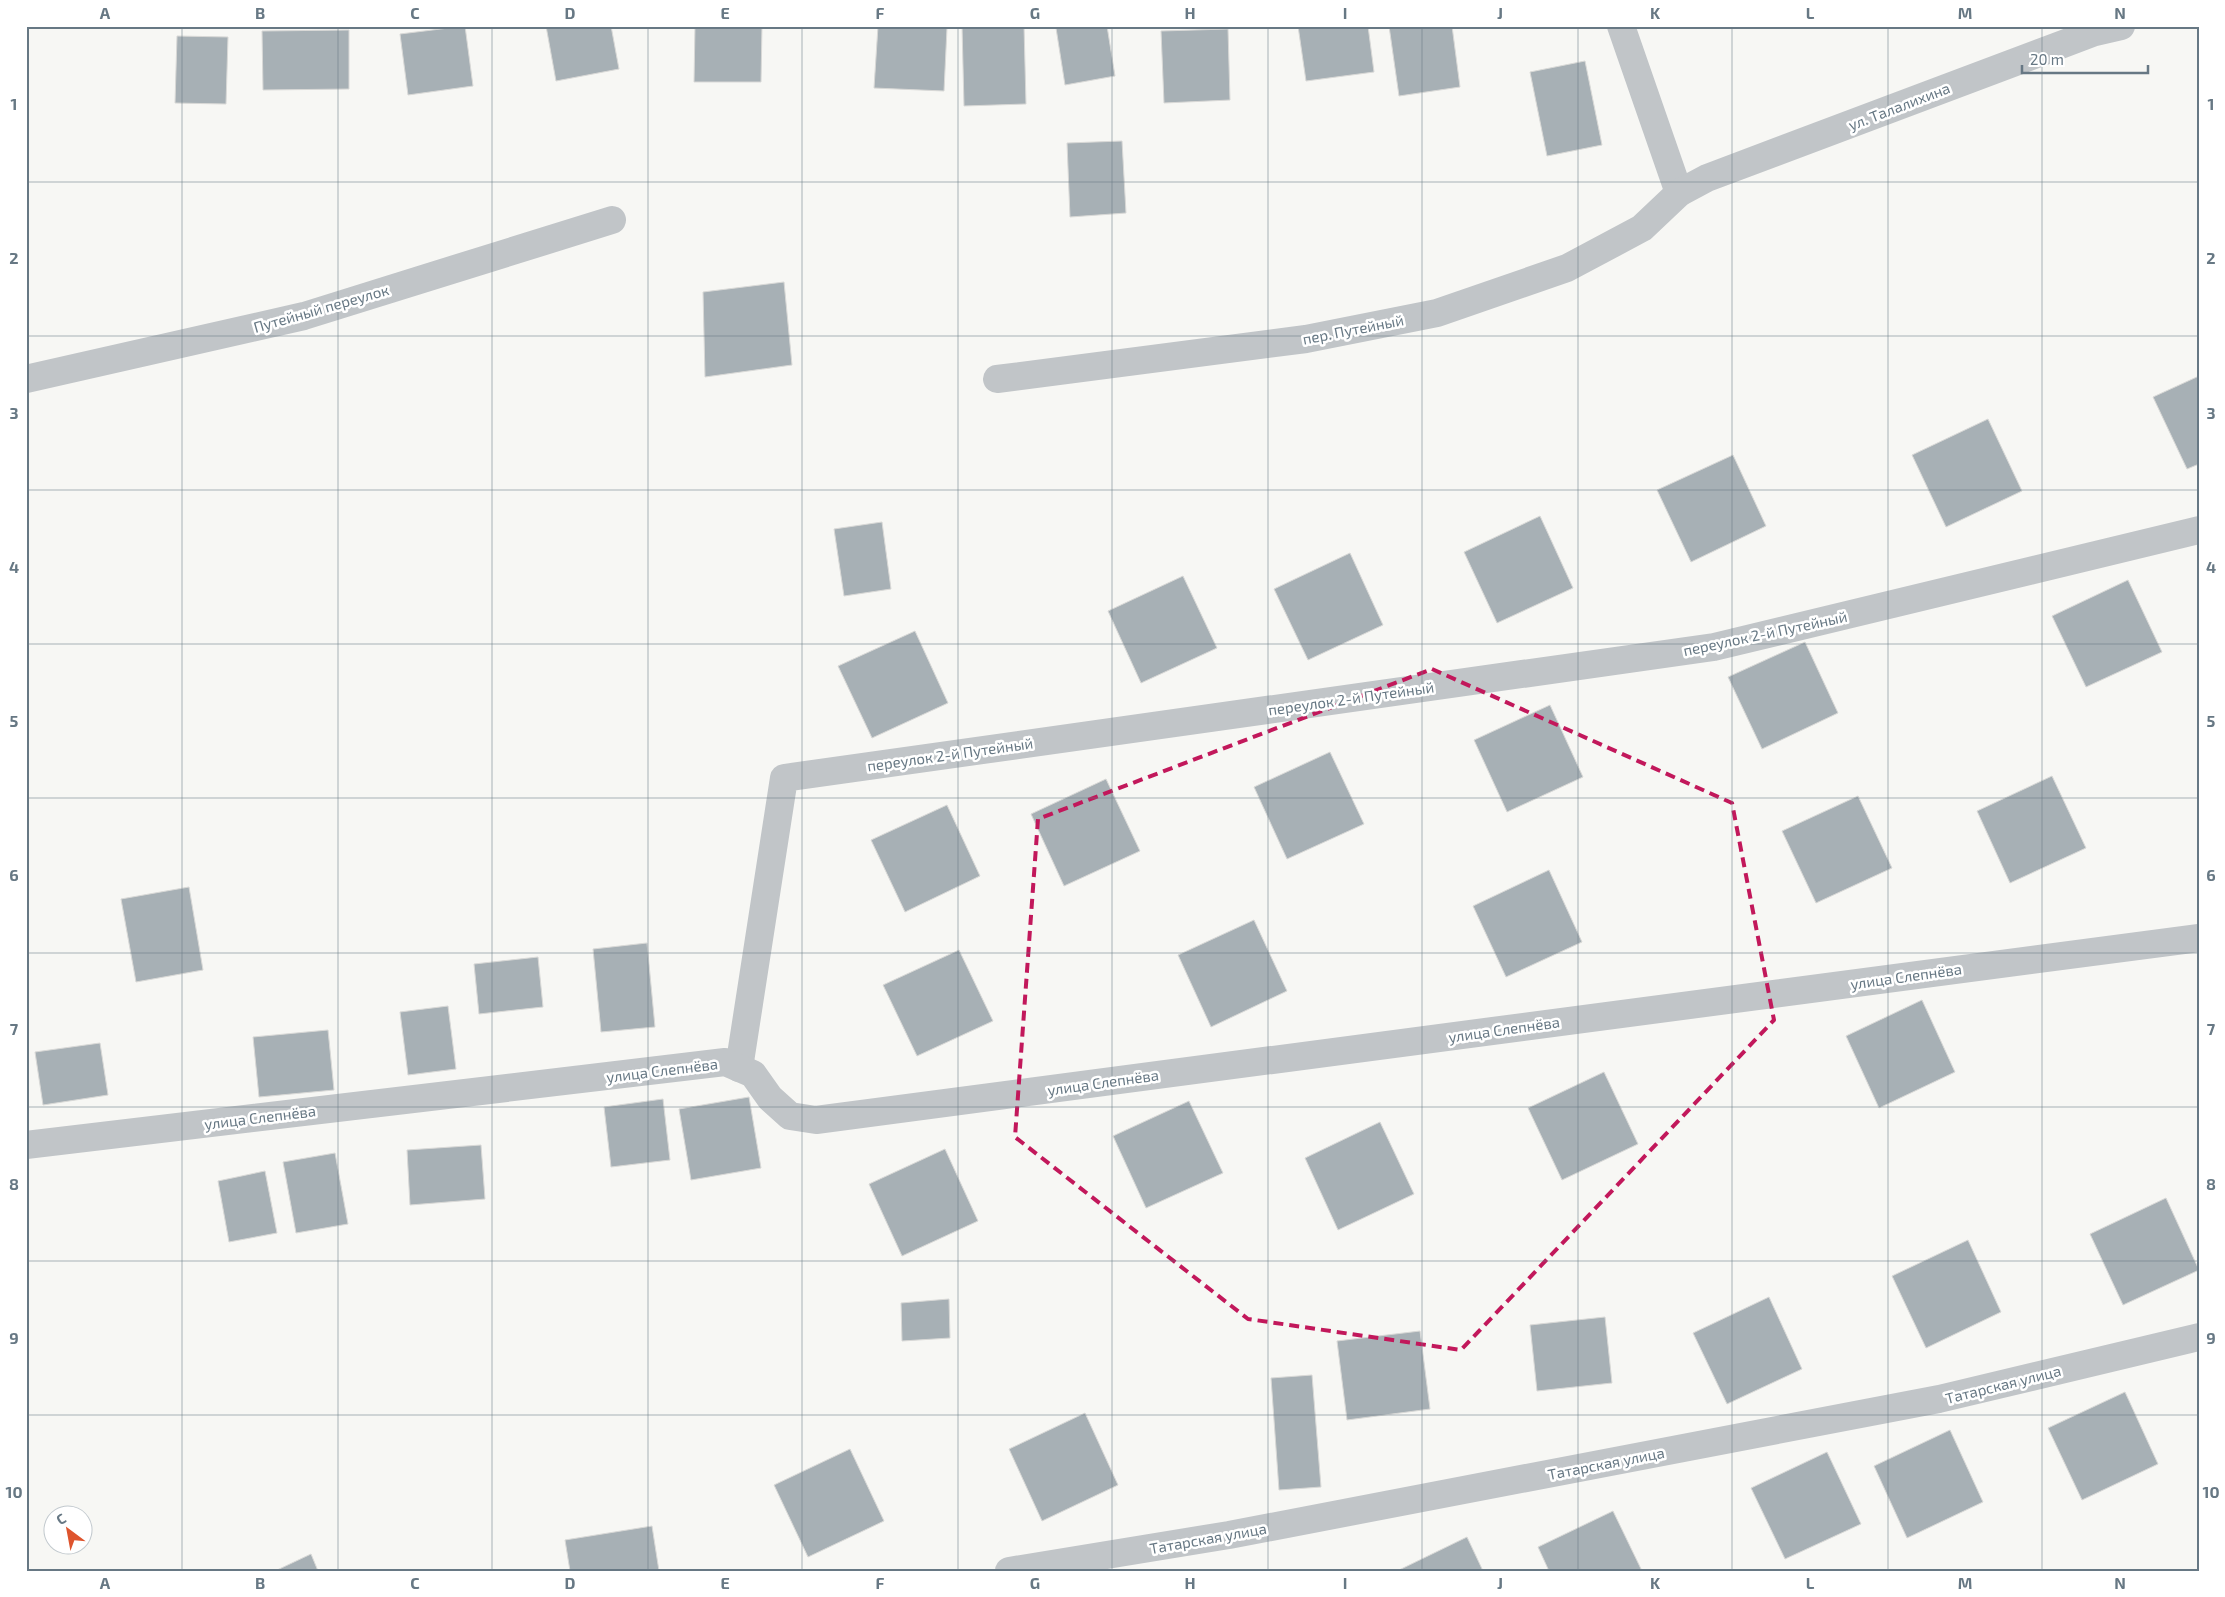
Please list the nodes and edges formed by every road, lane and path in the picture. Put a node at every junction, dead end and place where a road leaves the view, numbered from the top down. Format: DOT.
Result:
graph roads {
  1 [pos="1621,26"];
  2 [pos="2121,26"];
  3 [pos="1679,194"];
  4 [pos="612,220"];
  5 [pos="26,379"];
  6 [pos="997,379"];
  7 [pos="2199,530"];
  8 [pos="2199,938"];
  9 [pos="739,1068"];
  10 [pos="26,1145"];
  11 [pos="2199,1337"];
  12 [pos="1009,1571"];
  1 -- 3 [label="street"];
  2 -- 3 [label="street, ул. Талалихина"];
  3 -- 6 [label="street, пер. Путейный"];
  4 -- 5 [label="street, Путейный переулок"];
  7 -- 9 [label="street, переулок 2-й Путейный"];
  8 -- 9 [label="street, улица Слепнёва"];
  9 -- 10 [label="street, улица Слепнёва"];
  11 -- 12 [label="street, Татарская улица"];
}
